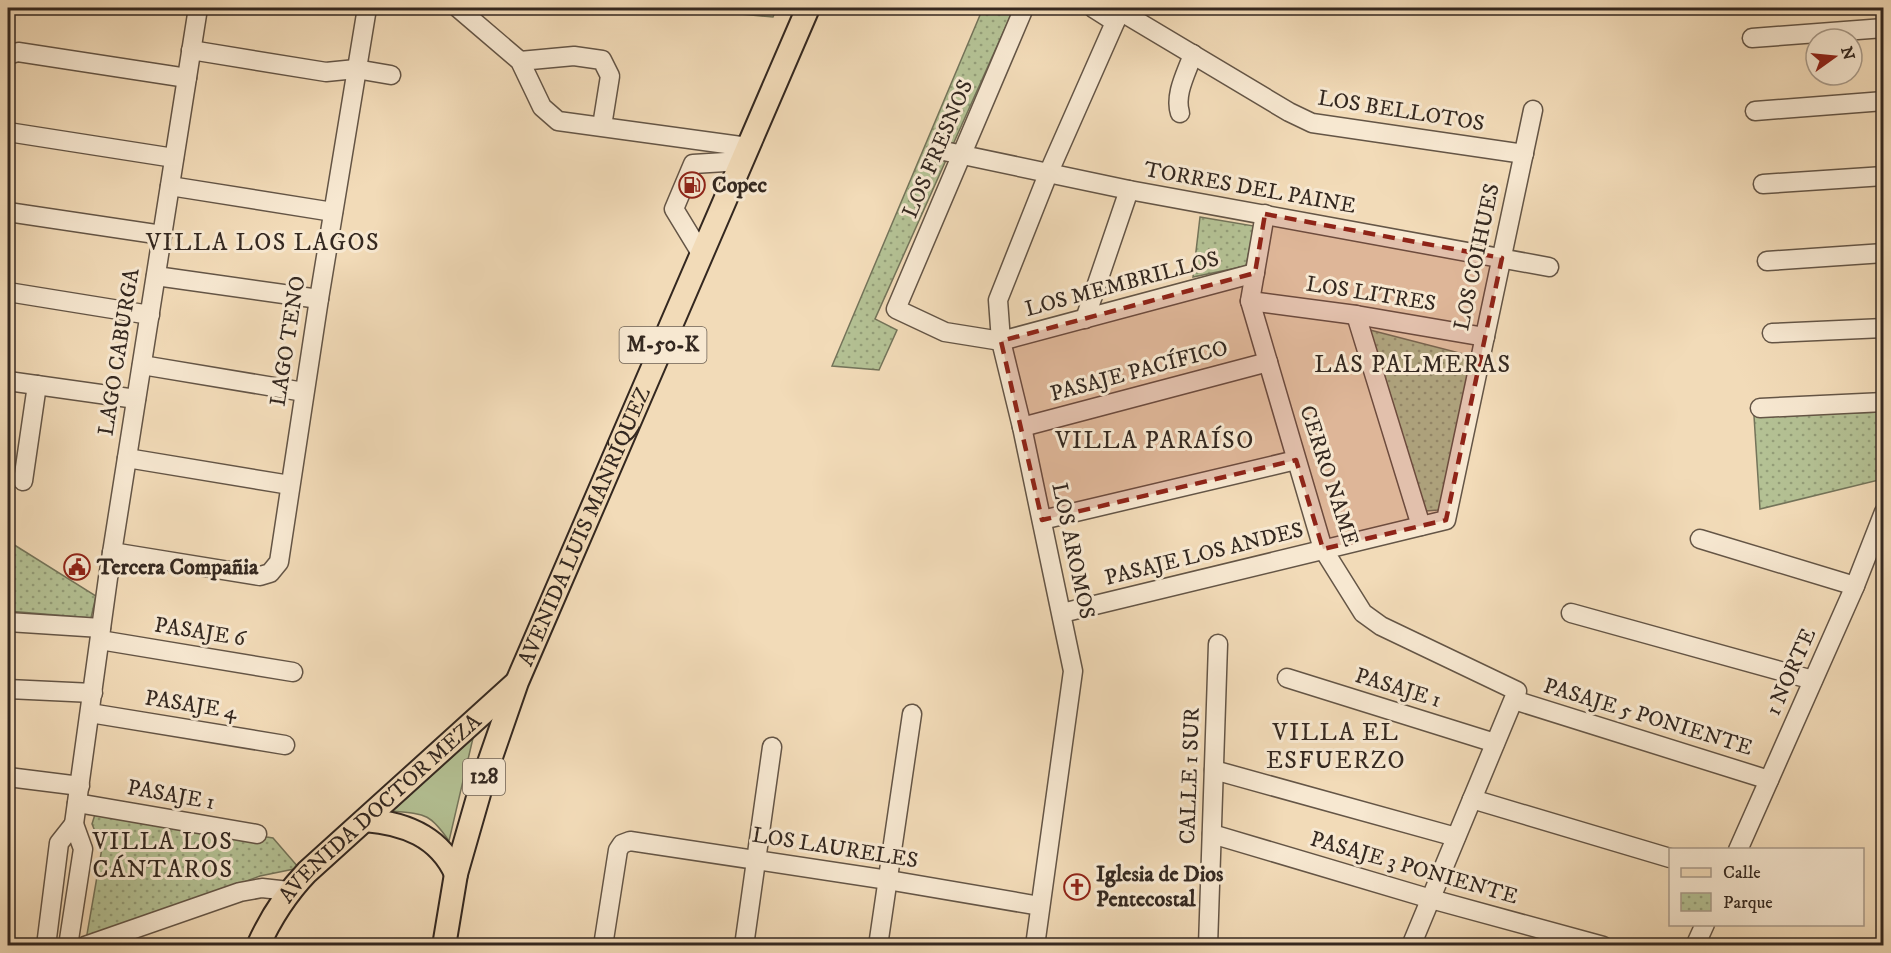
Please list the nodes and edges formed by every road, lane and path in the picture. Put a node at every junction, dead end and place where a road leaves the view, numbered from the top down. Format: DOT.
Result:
graph roads {
  1 [pos="198,8"];
  2 [pos="367,8"];
  3 [pos="458,8"];
  4 [pos="808,8"];
  5 [pos="1024,8"];
  6 [pos="1093,8"];
  7 [pos="1117,16"];
  8 [pos="1884,28"];
  9 [pos="1752,38"];
  10 [pos="191,50"];
  11 [pos="1193,54"];
  12 [pos="8,55"];
  13 [pos="520,61"];
  14 [pos="356,69"];
  15 [pos="391,75"];
  16 [pos="187,78"];
  17 [pos="1884,101"];
  18 [pos="1533,110"];
  19 [pos="1755,111"];
  20 [pos="1180,113"];
  21 [pos="602,126"];
  22 [pos="8,132"];
  23 [pos="953,153"];
  24 [pos="745,154"];
  25 [pos="1524,154"];
  26 [pos="174,158"];
  27 [pos="1048,174"];
  28 [pos="1884,176"];
  29 [pos="1763,184"];
  30 [pos="170,186"];
  31 [pos="1129,190"];
  32 [pos="8,212"];
  33 [pos="333,212"];
  34 [pos="1265,214"];
  35 [pos="162,235"];
  36 [pos="1884,253"];
  37 [pos="702,255"];
  38 [pos="1502,258"];
  39 [pos="1767,261"];
  40 [pos="1549,267"];
  41 [pos="1255,273"];
  42 [pos="156,276"];
  43 [pos="8,292"];
  44 [pos="318,299"];
  45 [pos="1250,301"];
  46 [pos="150,315"];
  47 [pos="1356,315"];
  48 [pos="1085,320"];
  49 [pos="1884,327"];
  50 [pos="1772,333"];
  51 [pos="1485,337"];
  52 [pos="1000,341"];
  53 [pos="1268,362"];
  54 [pos="142,365"];
  55 [pos="8,381"];
  56 [pos="37,385"];
  57 [pos="304,392"];
  58 [pos="136,399"];
  59 [pos="1884,402"];
  60 [pos="1760,408"];
  61 [pos="1022,426"];
  62 [pos="127,458"];
  63 [pos="1296,460"];
  64 [pos="23,481"];
  65 [pos="290,485"];
  66 [pos="1884,512"];
  67 [pos="1042,520"];
  68 [pos="1446,520"];
  69 [pos="1421,526"];
  70 [pos="1700,539"];
  71 [pos="1323,549"];
  72 [pos="112,552"];
  73 [pos="1856,586"];
  74 [pos="1062,613"];
  75 [pos="1571,613"];
  76 [pos="8,622"];
  77 [pos="100,634"];
  78 [pos="1218,644"];
  79 [pos="293,672"];
  80 [pos="1287,678"];
  81 [pos="1813,680"];
  82 [pos="517,682"];
  83 [pos="8,688"];
  84 [pos="93,693"];
  85 [pos="1515,695"];
  86 [pos="90,713"];
  87 [pos="912,714"];
  88 [pos="1495,743"];
  89 [pos="285,745"];
  90 [pos="772,747"];
  91 [pos="1214,770"];
  92 [pos="8,777"];
  93 [pos="1769,780"];
  94 [pos="79,795"];
  95 [pos="1472,799"];
  96 [pos="365,820"];
  97 [pos="74,824"];
  98 [pos="257,834"];
  99 [pos="1212,834"];
  100 [pos="1456,837"];
  101 [pos="1738,848"];
  102 [pos="1669,857"];
  103 [pos="756,859"];
  104 [pos="456,874"];
  105 [pos="888,880"];
  106 [pos="289,891"];
  107 [pos="1431,899"];
  108 [pos="1040,906"];
  109 [pos="1704,926"];
  110 [pos="46,945"];
  111 [pos="68,945"];
  112 [pos="86,945"];
  113 [pos="258,945"];
  114 [pos="444,945"];
  115 [pos="603,945"];
  116 [pos="744,945"];
  117 [pos="878,945"];
  118 [pos="1035,945"];
  119 [pos="1210,945"];
  120 [pos="1411,945"];
  121 [pos="1603,945"];
  122 [pos="1695,945"];
  1 -- 10 [label="street, LAGO CABURGA"];
  2 -- 14 [label="street, LAGO TENO"];
  3 -- 13 [label="street"];
  4 -- 24 [label="main road, AVENIDA LUIS MANRÍQUEZ / M-50-K"];
  5 -- 23 [label="street, LOS FRESNOS"];
  6 -- 7 [label="street, LOS BELLOTOS"];
  7 -- 11 [label="street, LOS BELLOTOS"];
  7 -- 27 [label="street, LOS AROMOS"];
  8 -- 9 [label="street"];
  10 -- 14 [label="street"];
  10 -- 16 [label="street, LAGO CABURGA"];
  11 -- 20 [label="street"];
  11 -- 25 [label="street, LOS BELLOTOS"];
  12 -- 16 [label="street"];
  13 -- 21 [label="street"];
  13 -- 21 [label="street"];
  14 -- 15 [label="street"];
  14 -- 33 [label="street, LAGO TENO"];
  16 -- 26 [label="street, LAGO CABURGA"];
  17 -- 19 [label="street"];
  18 -- 25 [label="street, LOS COIHUES"];
  21 -- 24 [label="street"];
  22 -- 26 [label="street"];
  23 -- 27 [label="street, TORRES DEL PAINE"];
  23 -- 52 [label="street, LOS FRESNOS"];
  24 -- 37 [label="main road, AVENIDA LUIS MANRÍQUEZ / M-50-K"];
  24 -- 37 [label="street"];
  25 -- 38 [label="street, LOS COIHUES"];
  26 -- 30 [label="street, LAGO CABURGA"];
  27 -- 31 [label="street, TORRES DEL PAINE"];
  27 -- 52 [label="street, LOS AROMOS"];
  28 -- 29 [label="street"];
  30 -- 33 [label="street"];
  30 -- 35 [label="street, LAGO CABURGA"];
  31 -- 34 [label="street, TORRES DEL PAINE"];
  31 -- 48 [label="street"];
  32 -- 35 [label="street"];
  33 -- 44 [label="street, LAGO TENO"];
  34 -- 38 [label="street, TORRES DEL PAINE"];
  34 -- 41 [label="street, CERRO NAME"];
  35 -- 42 [label="street, LAGO CABURGA"];
  36 -- 39 [label="street"];
  37 -- 82 [label="main road, AVENIDA LUIS MANRÍQUEZ / M-50-K"];
  38 -- 40 [label="street, TORRES DEL PAINE"];
  38 -- 51 [label="street, LOS COIHUES"];
  41 -- 45 [label="street, CERRO NAME"];
  41 -- 48 [label="street, LOS MEMBRILLOS"];
  42 -- 44 [label="street"];
  42 -- 46 [label="street, LAGO CABURGA"];
  43 -- 46 [label="street"];
  44 -- 57 [label="street, LAGO TENO"];
  45 -- 47 [label="street, LOS LITRES"];
  45 -- 53 [label="street, CERRO NAME"];
  46 -- 54 [label="street, LAGO CABURGA"];
  47 -- 51 [label="street, LOS LITRES"];
  47 -- 69 [label="street"];
  48 -- 52 [label="street, LOS MEMBRILLOS"];
  49 -- 50 [label="street"];
  51 -- 68 [label="street, LOS COIHUES"];
  52 -- 61 [label="street, LOS AROMOS"];
  53 -- 61 [label="street, PASAJE PACÍFICO"];
  53 -- 63 [label="street, CERRO NAME"];
  54 -- 57 [label="street"];
  54 -- 58 [label="street, LAGO CABURGA"];
  55 -- 56 [label="street"];
  56 -- 58 [label="street"];
  56 -- 64 [label="street"];
  57 -- 65 [label="street, LAGO TENO"];
  58 -- 62 [label="street, LAGO CABURGA"];
  59 -- 60 [label="street"];
  61 -- 67 [label="street, LOS AROMOS"];
  62 -- 65 [label="street"];
  62 -- 72 [label="street, LAGO CABURGA"];
  63 -- 67 [label="street"];
  63 -- 71 [label="street, CERRO NAME"];
  65 -- 72 [label="street, LAGO TENO"];
  66 -- 73 [label="street, 1 NORTE"];
  67 -- 74 [label="street, LOS AROMOS"];
  68 -- 69 [label="street, PASAJE LOS ANDES"];
  69 -- 71 [label="street, PASAJE LOS ANDES"];
  70 -- 73 [label="street"];
  71 -- 74 [label="street, PASAJE LOS ANDES"];
  71 -- 85 [label="street, CERRO NAME"];
  72 -- 77 [label="street, LAGO CABURGA"];
  73 -- 81 [label="street, 1 NORTE"];
  74 -- 108 [label="street, LOS AROMOS"];
  75 -- 81 [label="street"];
  76 -- 77 [label="street, PASAJE 6"];
  77 -- 79 [label="street, PASAJE 6"];
  77 -- 84 [label="street, LAGO CABURGA"];
  78 -- 91 [label="street, CALLE 1 SUR"];
  80 -- 88 [label="street, PASAJE 1"];
  81 -- 93 [label="street, 1 NORTE"];
  82 -- 96 [label="main road, AVENIDA DOCTOR MEZA"];
  82 -- 104 [label="main road, 128"];
  83 -- 84 [label="street"];
  84 -- 86 [label="street, LAGO CABURGA"];
  85 -- 88 [label="street"];
  85 -- 93 [label="street, PASAJE 5 PONIENTE"];
  86 -- 89 [label="street, PASAJE 4"];
  86 -- 94 [label="street, LAGO CABURGA"];
  87 -- 105 [label="street"];
  88 -- 95 [label="street"];
  90 -- 103 [label="street"];
  91 -- 99 [label="street, CALLE 1 SUR"];
  91 -- 100 [label="street"];
  92 -- 94 [label="street, PASAJE 1"];
  93 -- 101 [label="street, 1 NORTE"];
  94 -- 97 [label="street, LAGO CABURGA"];
  94 -- 98 [label="street, PASAJE 1"];
  95 -- 100 [label="street"];
  95 -- 102 [label="street"];
  96 -- 104 [label="main road"];
  96 -- 106 [label="main road, AVENIDA DOCTOR MEZA"];
  97 -- 110 [label="street"];
  97 -- 111 [label="street"];
  99 -- 107 [label="street, PASAJE 3 PONIENTE"];
  99 -- 119 [label="street, CALLE 1 SUR"];
  100 -- 107 [label="street"];
  103 -- 105 [label="street, LOS LAURELES"];
  103 -- 115 [label="street, LOS LAURELES"];
  103 -- 116 [label="street"];
  104 -- 114 [label="main road, 128"];
  105 -- 108 [label="street, LOS LAURELES"];
  105 -- 117 [label="street"];
  106 -- 112 [label="street"];
  106 -- 113 [label="main road, AVENIDA DOCTOR MEZA"];
  107 -- 120 [label="street"];
  107 -- 121 [label="street, PASAJE 3 PONIENTE"];
  108 -- 118 [label="street, LOS AROMOS"];
  109 -- 122 [label="street"];
}
